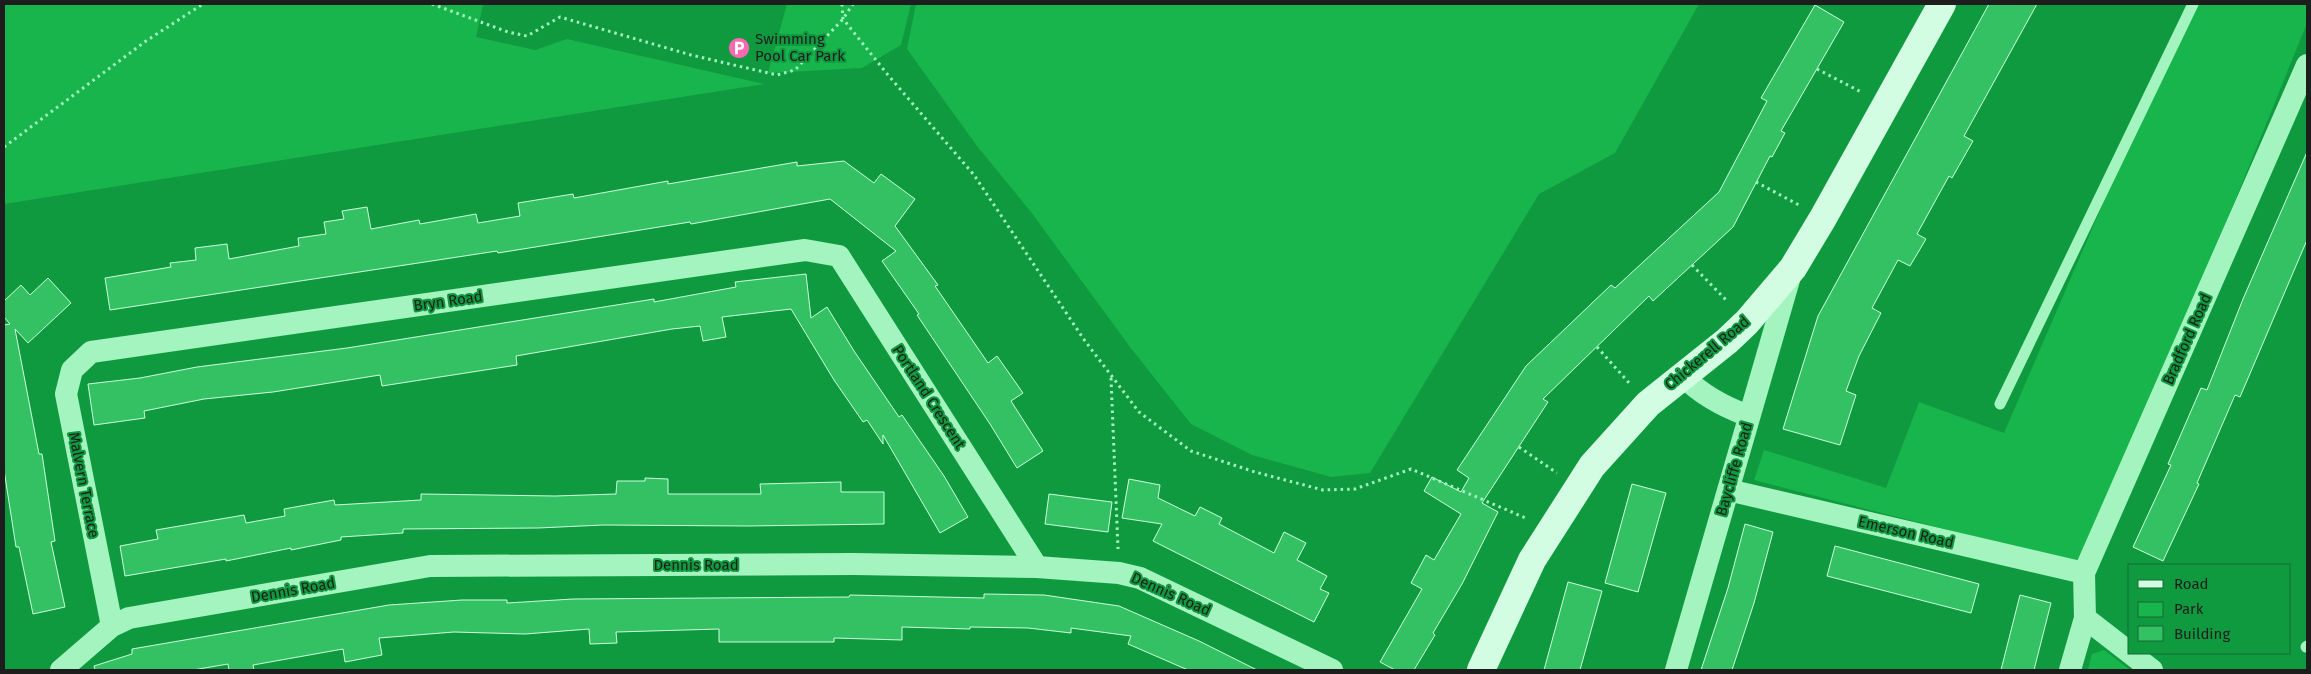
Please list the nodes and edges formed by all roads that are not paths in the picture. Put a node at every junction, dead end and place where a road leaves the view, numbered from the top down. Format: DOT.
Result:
graph roads {
  1 [pos="1942,4"];
  2 [pos="2193,4"];
  3 [pos="2307,65"];
  4 [pos="805,250"];
  5 [pos="1793,268"];
  6 [pos="91,352"];
  7 [pos="1682,375"];
  8 [pos="2000,404"];
  9 [pos="1749,416"];
  10 [pos="1728,490"];
  11 [pos="1038,567"];
  12 [pos="2084,573"];
  13 [pos="2085,618"];
  14 [pos="112,626"];
  15 [pos="2128,651"];
  16 [pos="2131,654"];
  17 [pos="60,670"];
  18 [pos="1332,670"];
  19 [pos="1481,670"];
  20 [pos="1676,670"];
  21 [pos="2070,670"];
  22 [pos="2152,670"];
  1 -- 5 [label="main road, Chickerell Road"];
  2 -- 8 [label="lane"];
  3 -- 12 [label="street, Bradford Road"];
  4 -- 6 [label="street, Bryn Road"];
  4 -- 11 [label="street, Portland Crescent"];
  5 -- 7 [label="main road, Chickerell Road"];
  5 -- 9 [label="street, Baycliffe Road"];
  6 -- 14 [label="street, Malvern Terrace"];
  7 -- 9 [label="street"];
  7 -- 19 [label="main road, Chickerell Road"];
  9 -- 10 [label="street, Baycliffe Road"];
  10 -- 12 [label="street, Emerson Road"];
  10 -- 20 [label="street, Baycliffe Road"];
  11 -- 14 [label="street, Dennis Road"];
  11 -- 18 [label="street, Dennis Road"];
  12 -- 13 [label="street, Bradford Road"];
  13 -- 15 [label="street"];
  13 -- 21 [label="street, Bradford Road"];
  14 -- 17 [label="street, Dennis Road"];
  16 -- 22 [label="street"];
}
